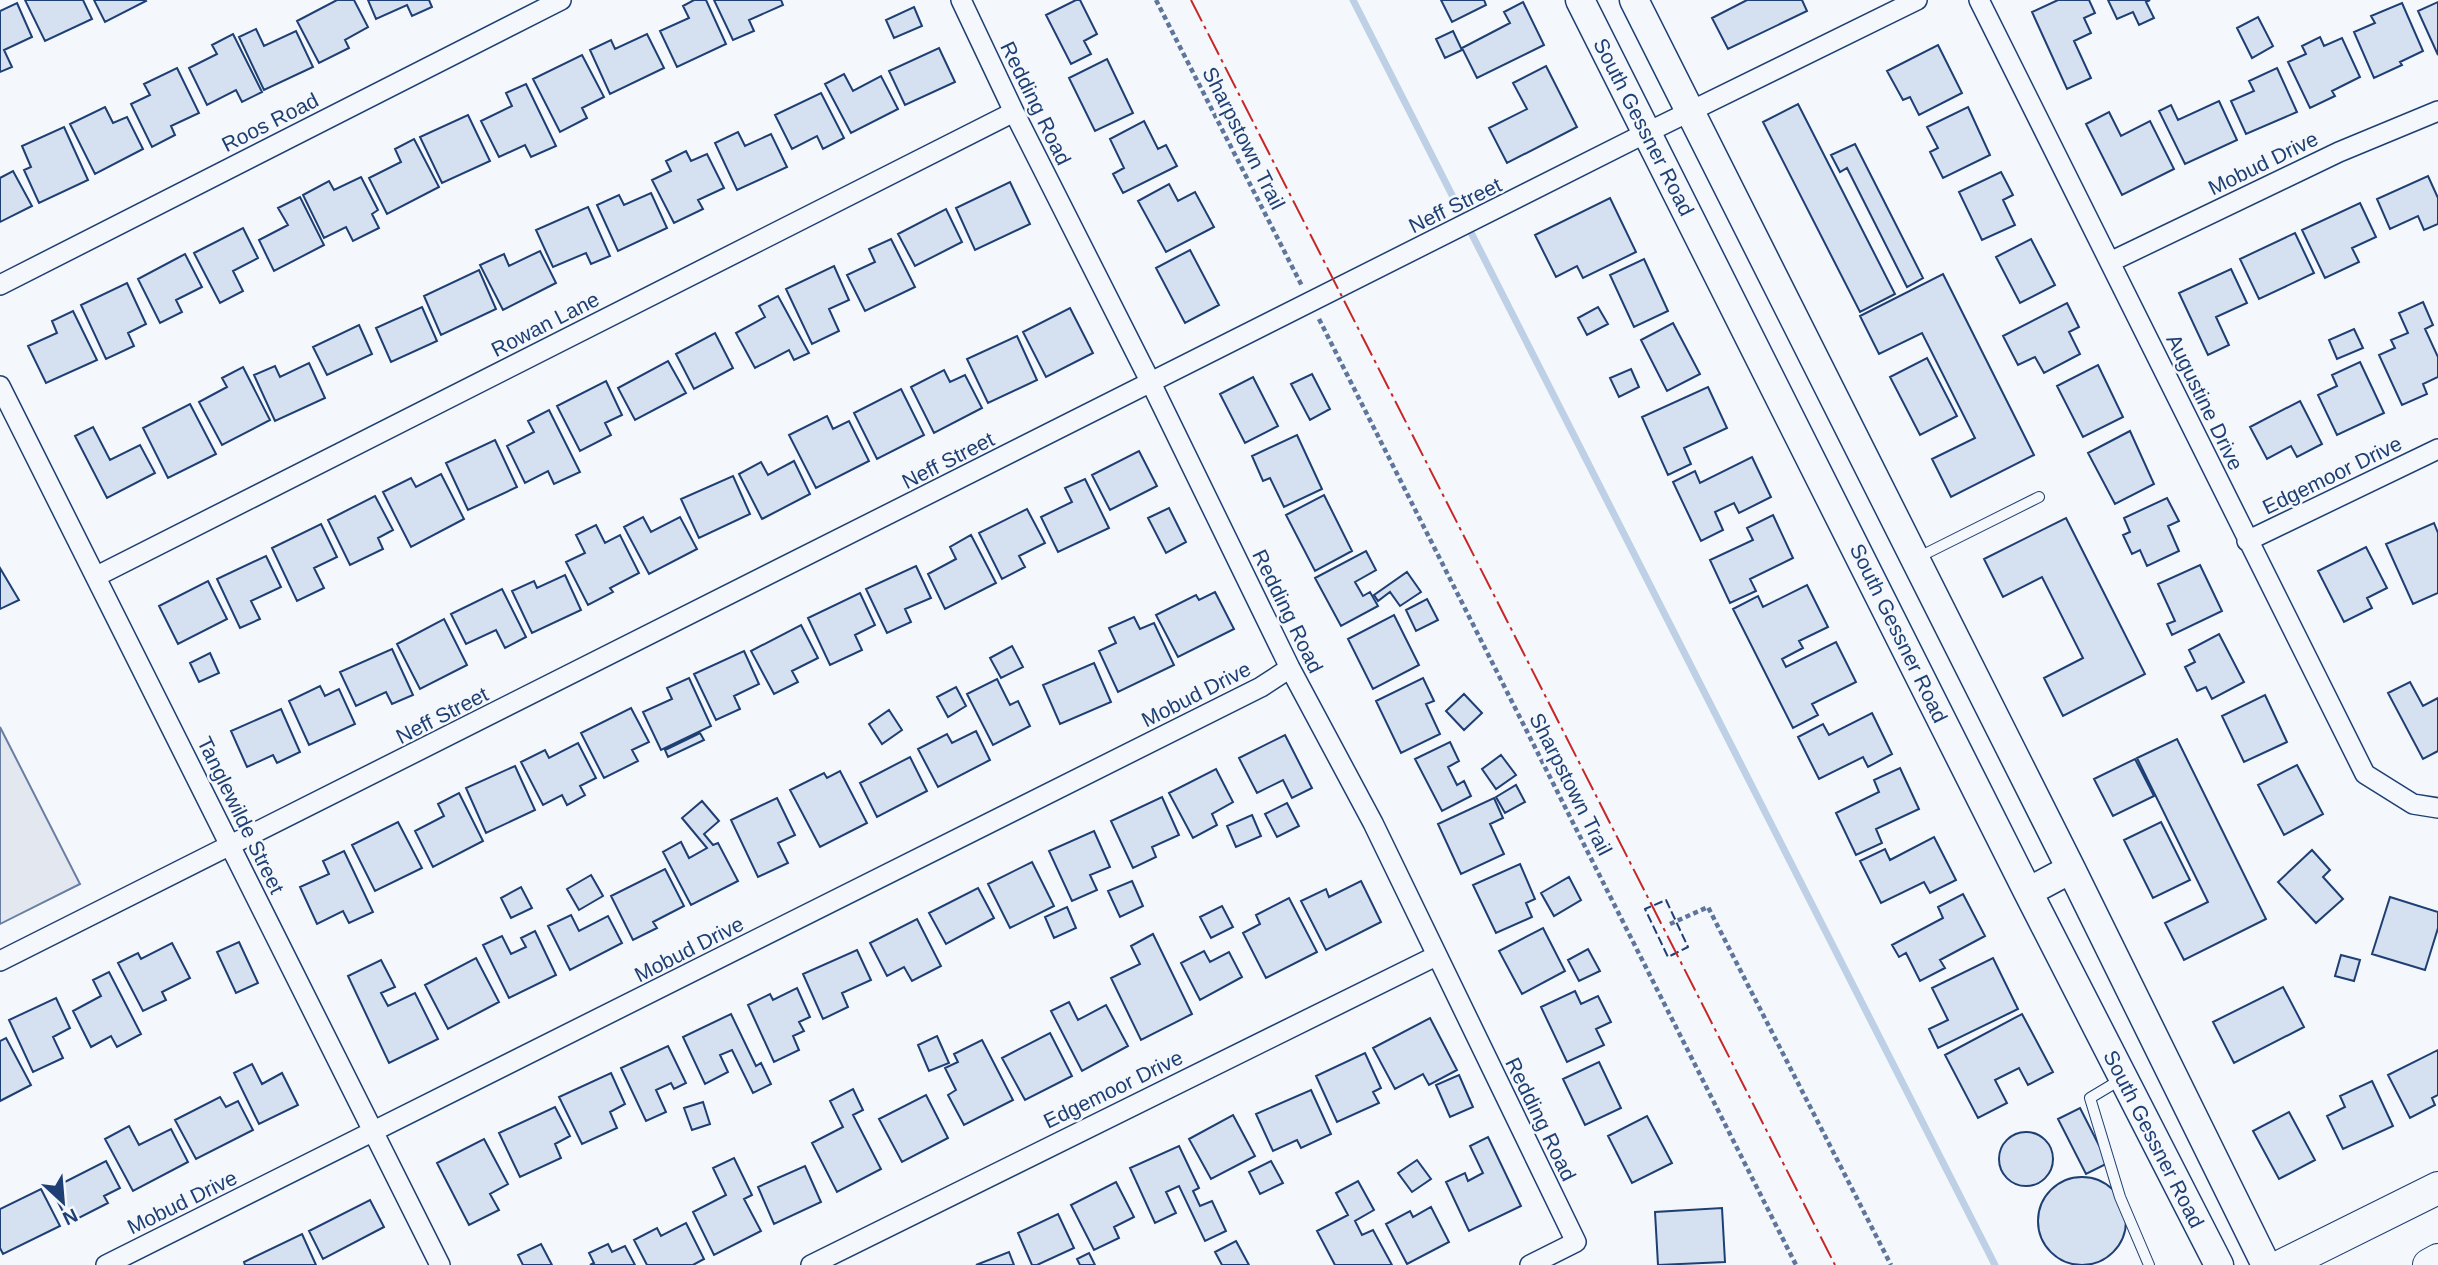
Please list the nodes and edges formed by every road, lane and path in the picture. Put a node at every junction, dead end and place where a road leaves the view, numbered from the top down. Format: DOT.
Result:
graph roads {
  1 [pos="561,0"];
  2 [pos="961,0"];
  3 [pos="1156,0"];
  4 [pos="1580,0"];
  5 [pos="1634,0"];
  6 [pos="1917,0"];
  7 [pos="1979,0"];
  8 [pos="2438,111"];
  9 [pos="1014,112"];
  10 [pos="1690,113"];
  11 [pos="1646,133"];
  12 [pos="2110,262"];
  13 [pos="0,285"];
  14 [pos="1304,290"];
  15 [pos="1319,318"];
  16 [pos="1151,383"];
  17 [pos="2,394"];
  18 [pos="2438,449"];
  19 [pos="2039,497"];
  20 [pos="1889,510"];
  21 [pos="1848,530"];
  22 [pos="2247,541"];
  23 [pos="1914,560"];
  24 [pos="97,576"];
  25 [pos="1290,668"];
  26 [pos="2438,807"];
  27 [pos="232,846"];
  28 [pos="2071,869"];
  29 [pos="2028,892"];
  30 [pos="1670,923"];
  31 [pos="1436,956"];
  32 [pos="0,961"];
  33 [pos="2123,1078"];
  34 [pos="373,1133"];
  35 [pos="2438,1188"];
  36 [pos="2438,1261"];
  37 [pos="106,1265"];
  38 [pos="440,1265"];
  39 [pos="811,1265"];
  40 [pos="1530,1265"];
  41 [pos="1796,1265"];
  42 [pos="1891,1265"];
  43 [pos="2150,1265"];
  44 [pos="2219,1265"];
  45 [pos="2266,1265"];
  46 [pos="2283,1265"];
  47 [pos="2429,1265"];
  1 -- 13 [label="street, Roos Road"];
  2 -- 9 [label="street, Redding Road"];
  3 -- 14 [label="path, Sharpstown Trail"];
  4 -- 11 [label="main road, South Gessner Road"];
  5 -- 10 [label="main road, South Gessner Road"];
  6 -- 10 [label="street, Neff Street"];
  7 -- 12 [label="street, Augustine Drive"];
  8 -- 12 [label="street, Mobud Drive"];
  9 -- 16 [label="street, Redding Road"];
  9 -- 24 [label="street, Rowan Lane"];
  10 -- 11 [label="street, Neff Street"];
  10 -- 20 [label="main road, South Gessner Road"];
  11 -- 16 [label="street, Neff Street"];
  11 -- 21 [label="main road, South Gessner Road"];
  12 -- 22 [label="street, Augustine Drive"];
  15 -- 41 [label="path, Sharpstown Trail"];
  16 -- 25 [label="street, Redding Road"];
  16 -- 27 [label="street, Neff Street"];
  17 -- 24 [label="street, Tanglewilde Street"];
  18 -- 22 [label="street, Edgemoor Drive"];
  19 -- 23 [label="lane"];
  20 -- 21 [label="main road"];
  20 -- 23 [label="main road, South Gessner Road"];
  21 -- 29 [label="main road, South Gessner Road"];
  22 -- 26 [label="street, Augustine Drive"];
  23 -- 28 [label="main road, South Gessner Road"];
  24 -- 27 [label="street, Tanglewilde Street"];
  25 -- 31 [label="street, Redding Road"];
  25 -- 34 [label="street, Mobud Drive"];
  27 -- 32 [label="street, Neff Street"];
  27 -- 34 [label="street, Tanglewilde Street"];
  28 -- 29 [label="main road"];
  28 -- 45 [label="main road, South Gessner Road"];
  29 -- 33 [label="main road, South Gessner Road"];
  30 -- 42 [label="path"];
  31 -- 39 [label="street, Edgemoor Drive"];
  31 -- 40 [label="street, Redding Road"];
  33 -- 43 [label="lane"];
  33 -- 44 [label="main road, South Gessner Road"];
  34 -- 37 [label="street, Mobud Drive"];
  34 -- 38 [label="street, Tanglewilde Street"];
  35 -- 46 [label="main road"];
  36 -- 47 [label="main road"];
}
